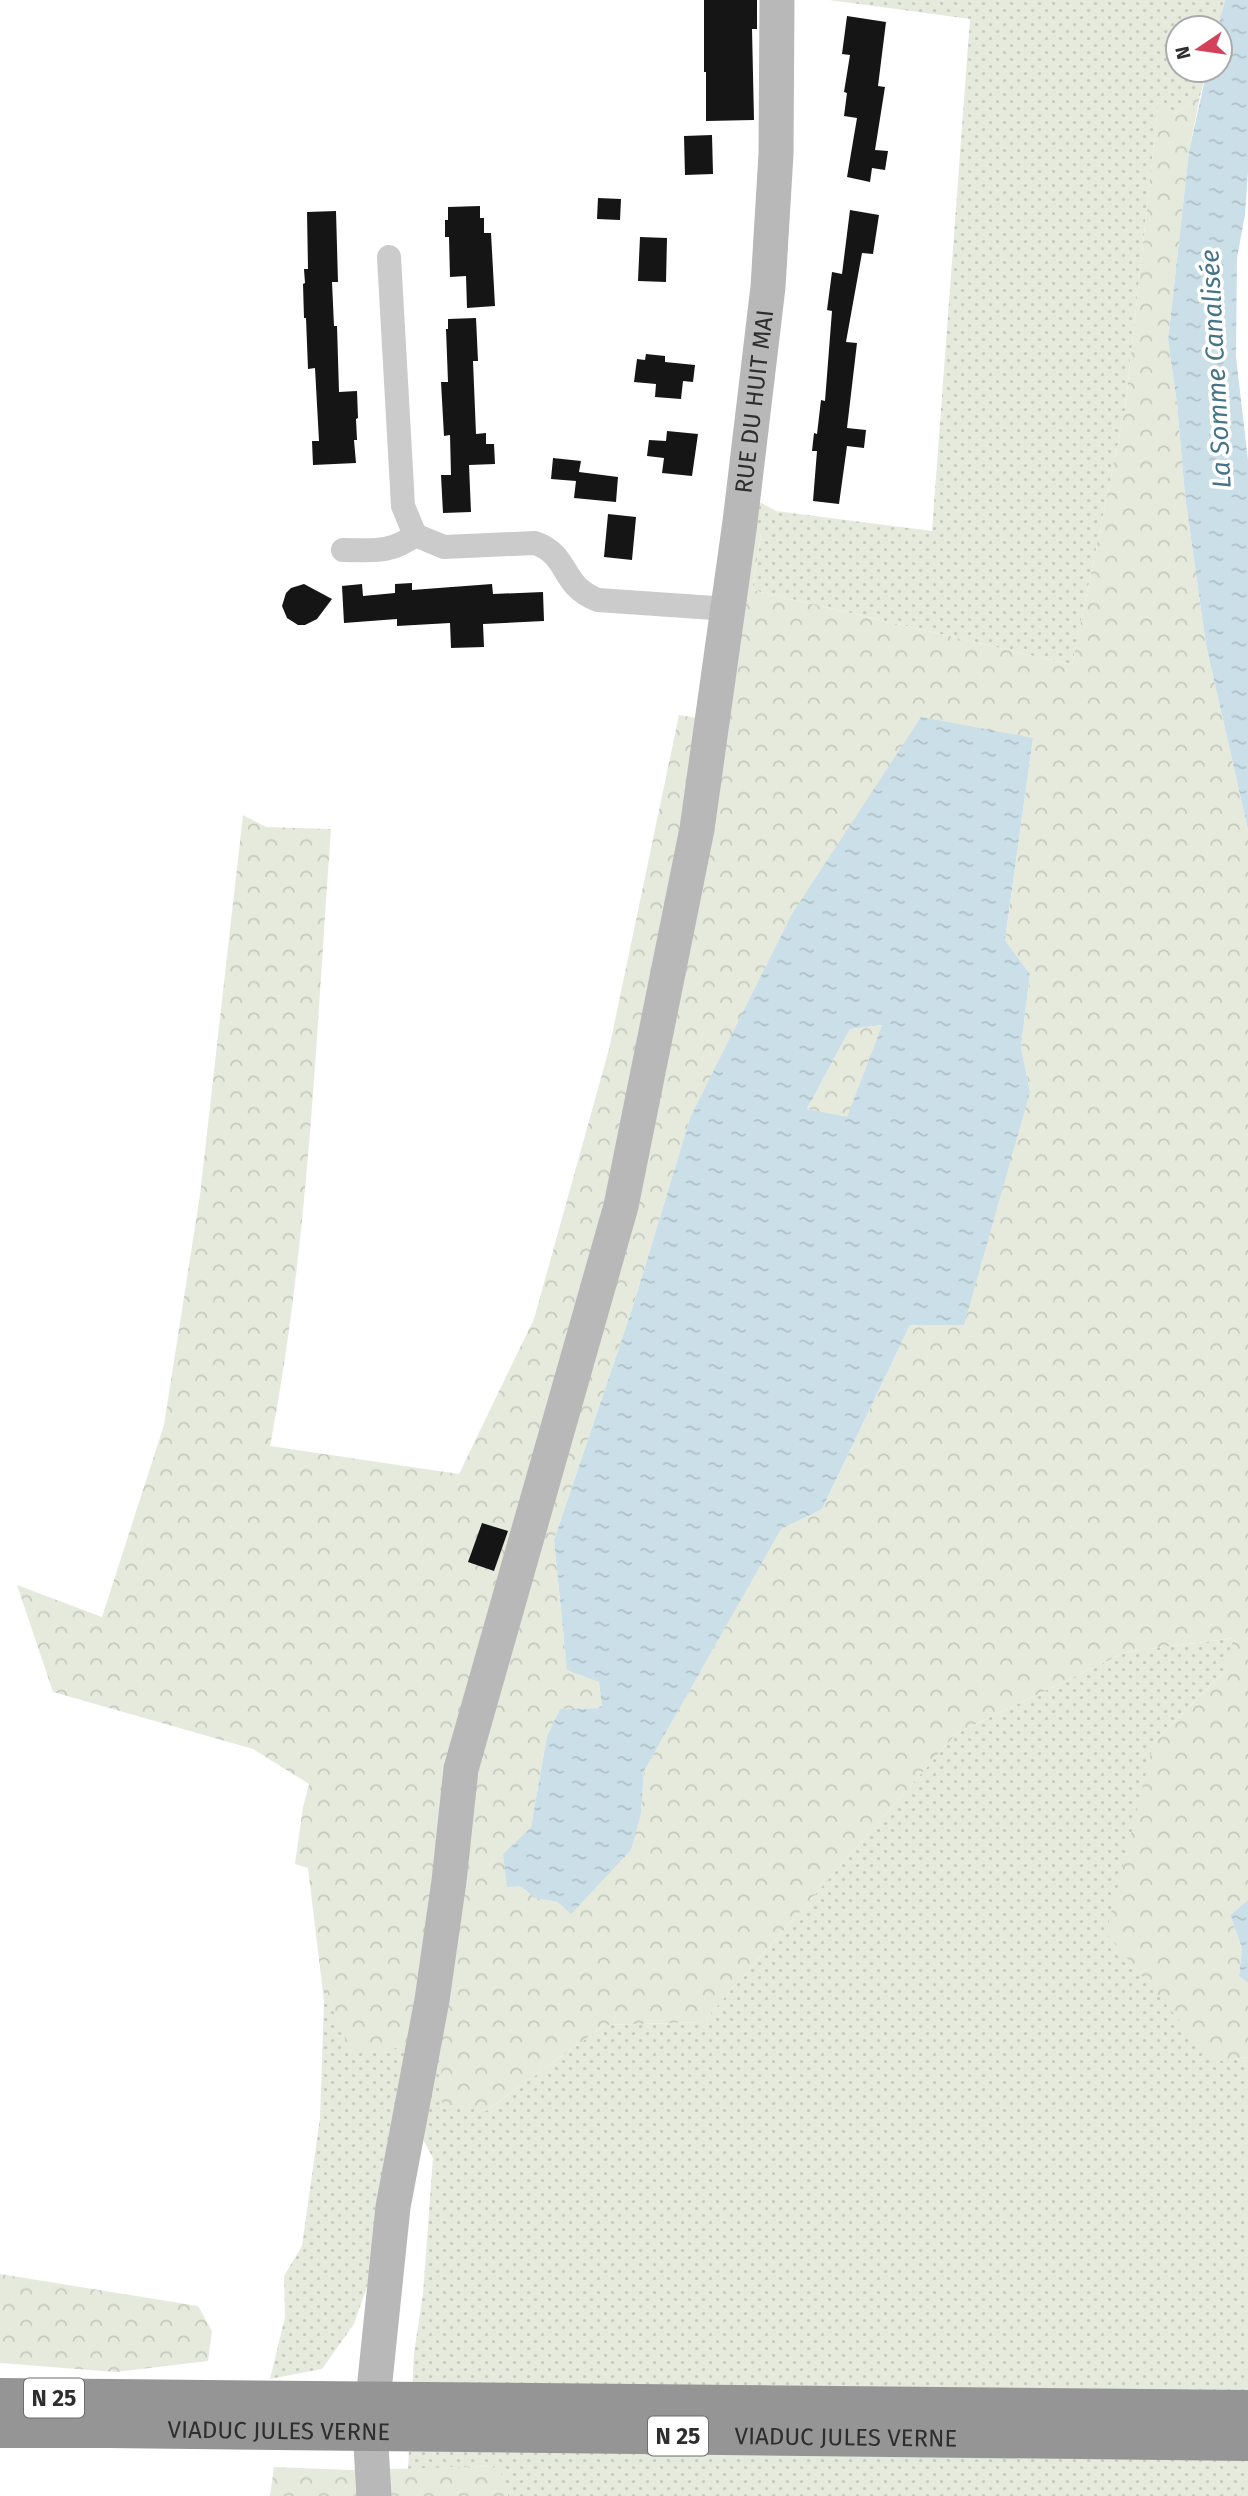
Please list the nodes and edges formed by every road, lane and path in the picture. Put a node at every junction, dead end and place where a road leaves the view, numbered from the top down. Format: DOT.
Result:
graph roads {
  1 [pos="778,0"];
  2 [pos="389,257"];
  3 [pos="415,536"];
  4 [pos="342,550"];
  5 [pos="728,609"];
  6 [pos="0,2397"];
  7 [pos="1248,2409"];
  8 [pos="109,2414"];
  9 [pos="0,2430"];
  10 [pos="1248,2442"];
  11 [pos="374,2496"];
  1 -- 5 [label="street, RUE DU HUIT MAI"];
  2 -- 3 [label="street"];
  3 -- 4 [label="street"];
  3 -- 5 [label="street"];
  5 -- 11 [label="street, RUE DU HUIT MAI"];
  6 -- 8 [label="highway, N 25"];
  7 -- 8 [label="highway, VIADUC JULES VERNE / N 25, bridge"];
  8 -- 9 [label="highway, N 25"];
  8 -- 10 [label="highway, VIADUC JULES VERNE / N 25, bridge"];
}
